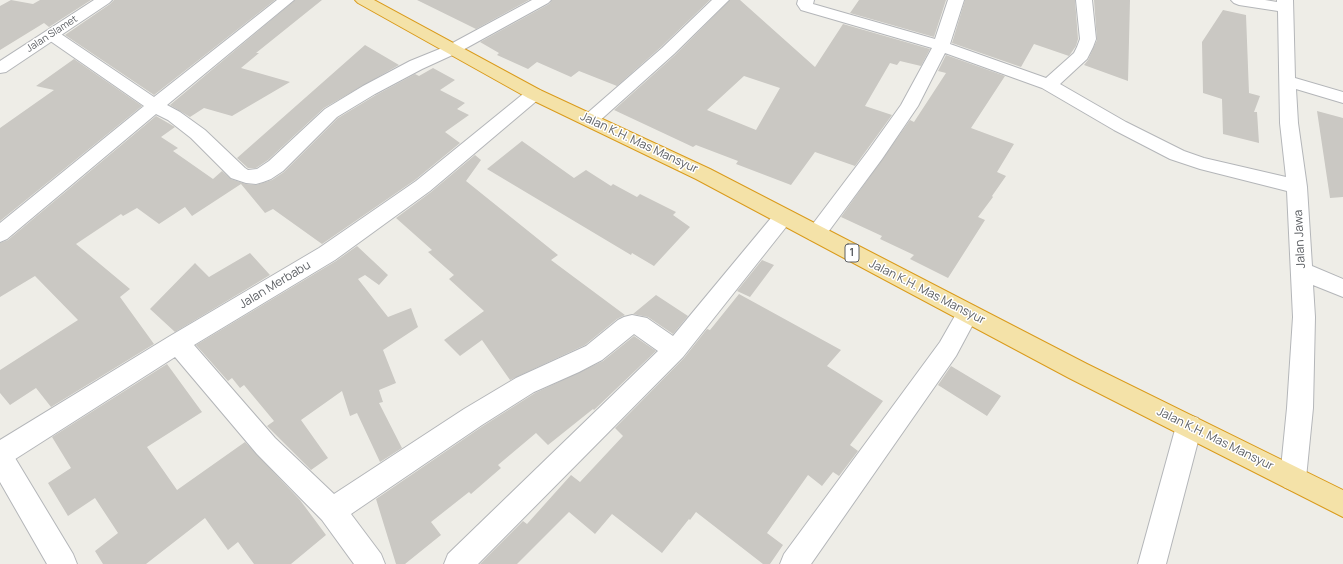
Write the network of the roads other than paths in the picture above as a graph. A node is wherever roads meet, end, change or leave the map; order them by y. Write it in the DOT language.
graph roads {
  1 [pos="104,0"];
  2 [pos="286,0"];
  3 [pos="363,0"];
  4 [pos="543,0"];
  5 [pos="721,0"];
  6 [pos="806,0"];
  7 [pos="956,0"];
  8 [pos="1084,0"];
  9 [pos="1239,0"];
  10 [pos="1285,4"];
  11 [pos="52,35"];
  12 [pos="941,46"];
  13 [pos="453,49"];
  14 [pos="0,68"];
  15 [pos="1287,81"];
  16 [pos="1048,84"];
  17 [pos="534,94"];
  18 [pos="1343,98"];
  19 [pos="155,106"];
  20 [pos="590,120"];
  21 [pos="1297,187"];
  22 [pos="783,217"];
  23 [pos="0,234"];
  24 [pos="816,234"];
  25 [pos="1301,270"];
  26 [pos="1343,288"];
  27 [pos="968,313"];
  28 [pos="178,343"];
  29 [pos="675,350"];
  30 [pos="1189,426"];
  31 [pos="0,455"];
  32 [pos="1293,478"];
  33 [pos="1343,504"];
  34 [pos="332,511"];
  35 [pos="63,564"];
  36 [pos="371,564"];
  37 [pos="458,564"];
  38 [pos="794,564"];
  39 [pos="1152,564"];
  1 -- 11 [label="street, Jalan Slamet"];
  2 -- 19 [label="street"];
  3 -- 13 [label="highway, Jalan K.H. Mas Mansyur / 1"];
  4 -- 13 [label="street"];
  5 -- 20 [label="street"];
  6 -- 12 [label="street"];
  7 -- 12 [label="street"];
  8 -- 16 [label="street"];
  9 -- 10 [label="street"];
  10 -- 15 [label="street, Jalan Jawa"];
  11 -- 14 [label="street, Jalan Slamet"];
  11 -- 19 [label="street"];
  12 -- 16 [label="street"];
  12 -- 24 [label="street"];
  13 -- 17 [label="highway, Jalan K.H. Mas Mansyur / 1"];
  13 -- 19 [label="street"];
  15 -- 18 [label="street"];
  15 -- 21 [label="street, Jalan Jawa"];
  16 -- 21 [label="street"];
  17 -- 20 [label="highway, Jalan K.H. Mas Mansyur / 1"];
  17 -- 28 [label="street, Jalan Merbabu"];
  19 -- 23 [label="street"];
  20 -- 22 [label="highway, Jalan K.H. Mas Mansyur / 1"];
  21 -- 25 [label="street, Jalan Jawa"];
  22 -- 24 [label="highway, Jalan K.H. Mas Mansyur / 1"];
  22 -- 29 [label="street"];
  24 -- 27 [label="highway, Jalan K.H. Mas Mansyur / 1"];
  25 -- 26 [label="street"];
  25 -- 32 [label="street, Jalan Jawa"];
  27 -- 30 [label="highway, Jalan K.H. Mas Mansyur / 1"];
  27 -- 38 [label="street"];
  28 -- 31 [label="street, Jalan Merbabu"];
  28 -- 34 [label="street"];
  29 -- 34 [label="street"];
  29 -- 37 [label="street"];
  30 -- 32 [label="highway, Jalan K.H. Mas Mansyur / 1"];
  30 -- 39 [label="street"];
  31 -- 35 [label="street"];
  32 -- 33 [label="highway, Jalan K.H. Mas Mansyur / 1"];
  34 -- 36 [label="street"];
}
